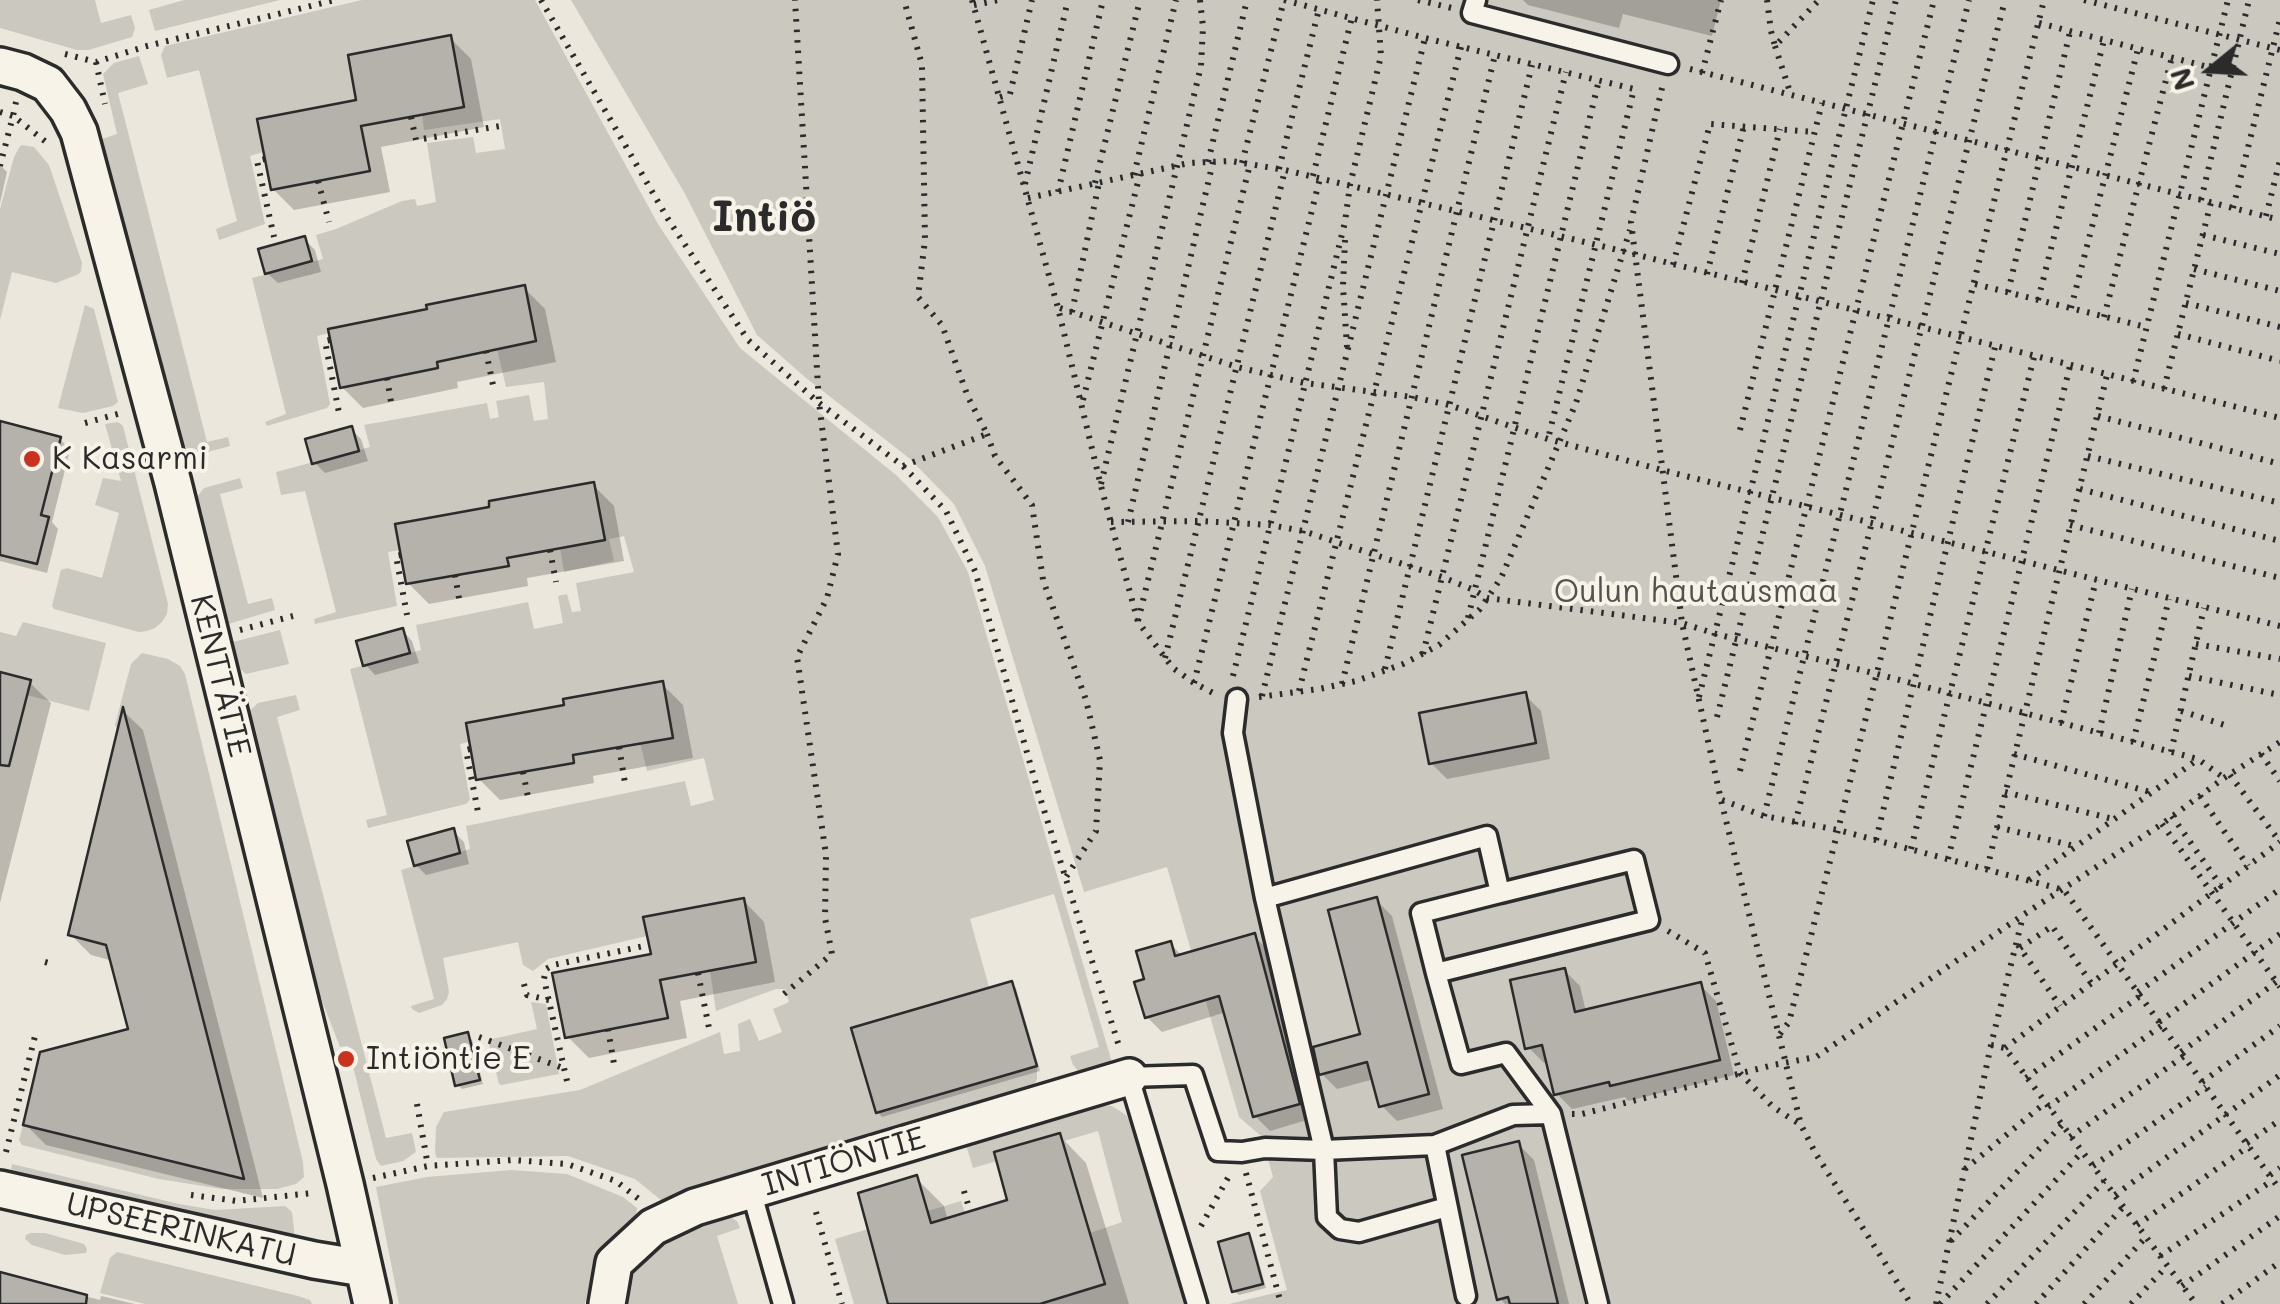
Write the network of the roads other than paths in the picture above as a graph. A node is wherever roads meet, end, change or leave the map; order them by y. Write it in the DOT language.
graph roads {
  1 [pos="1476,0"];
  2 [pos="1668,64"];
  3 [pos="12,69"];
  4 [pos="1232,698"];
  5 [pos="1500,893"];
  6 [pos="1265,898"];
  7 [pos="1436,974"];
  8 [pos="1129,1077"];
  9 [pos="1551,1114"];
  10 [pos="1435,1145"];
  11 [pos="1324,1150"];
  12 [pos="0,1189"];
  13 [pos="751,1190"];
  14 [pos="1448,1207"];
  15 [pos="364,1268"];
  16 [pos="1466,1296"];
  17 [pos="372,1304"];
  18 [pos="607,1304"];
  19 [pos="783,1304"];
  20 [pos="1197,1304"];
  21 [pos="1598,1304"];
  1 -- 2 [label="lane"];
  3 -- 15 [label="street, KENTTÄTIE"];
  4 -- 6 [label="lane"];
  5 -- 6 [label="lane"];
  5 -- 7 [label="lane"];
  5 -- 7 [label="lane"];
  6 -- 11 [label="lane"];
  7 -- 9 [label="lane"];
  8 -- 11 [label="lane"];
  8 -- 13 [label="street, INTIÖNTIE"];
  8 -- 20 [label="lane"];
  9 -- 10 [label="lane"];
  9 -- 21 [label="lane"];
  10 -- 11 [label="lane"];
  10 -- 14 [label="lane"];
  11 -- 14 [label="lane"];
  12 -- 15 [label="street, UPSEERINKATU"];
  13 -- 18 [label="street, INTIÖNTIE"];
  13 -- 19 [label="lane"];
  14 -- 16 [label="lane"];
  15 -- 17 [label="street, KENTTÄTIE"];
}
